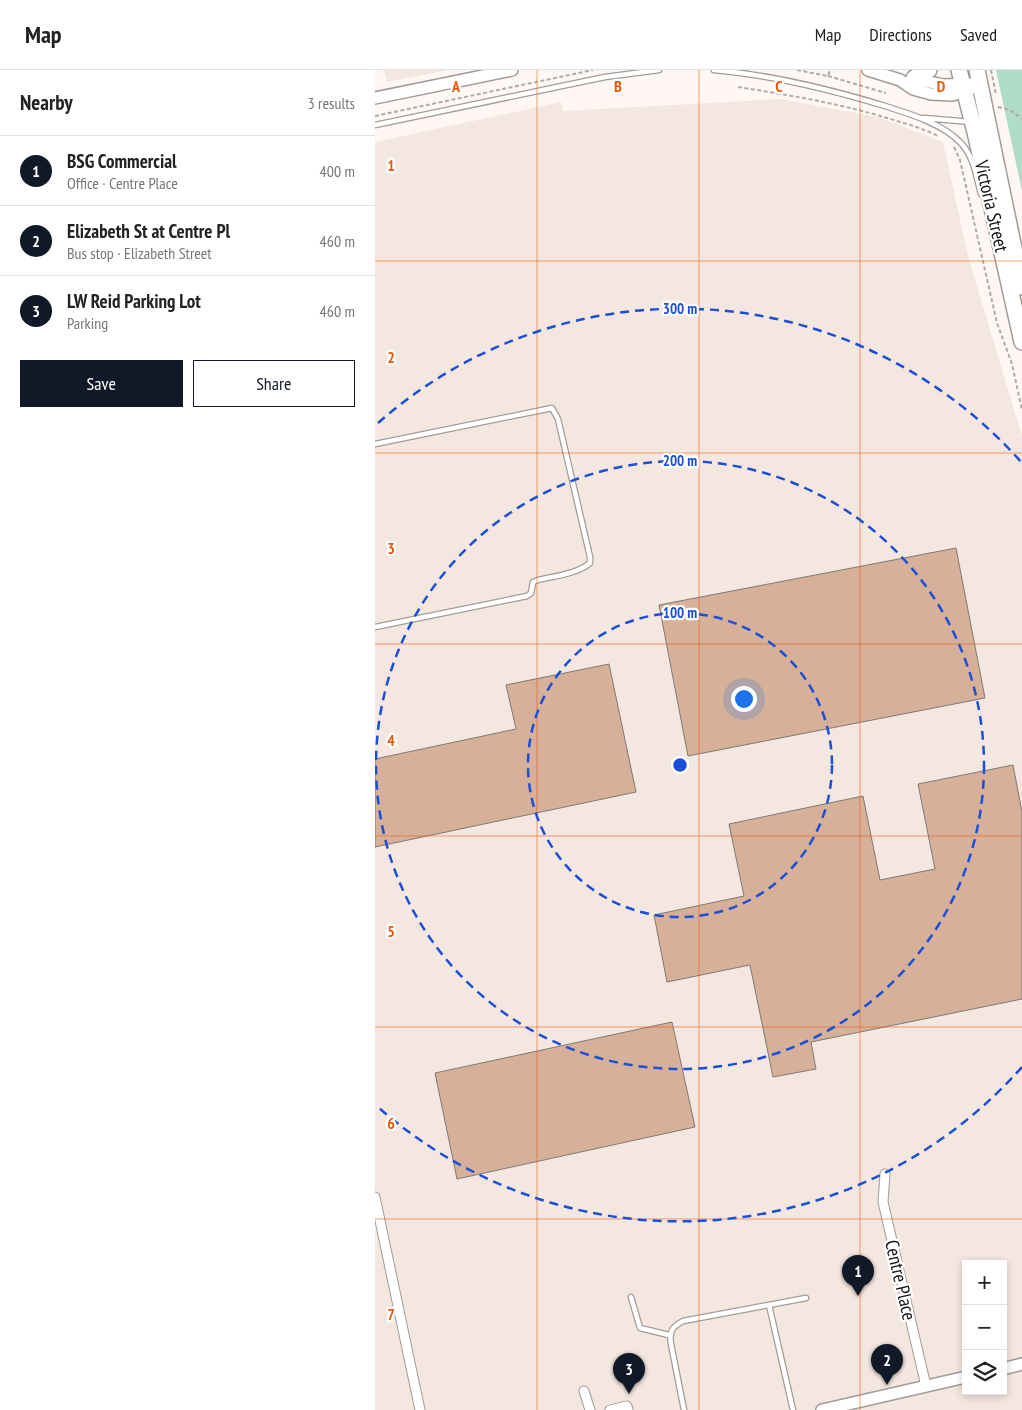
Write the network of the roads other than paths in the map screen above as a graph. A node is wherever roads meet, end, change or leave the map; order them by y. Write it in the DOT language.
graph roads {
  1 [pos="512,70"];
  2 [pos="659,70"];
  3 [pos="714,70"];
  4 [pos="869,70"];
  5 [pos="929,70"];
  6 [pos="979,77"];
  7 [pos="907,79"];
  8 [pos="962,82"];
  9 [pos="375,98"];
  10 [pos="920,118"];
  11 [pos="973,122"];
  12 [pos="988,123"];
  13 [pos="375,125"];
  14 [pos="983,198"];
  15 [pos="986,206"];
  16 [pos="1001,245"];
  17 [pos="1022,287"];
  18 [pos="1022,342"];
  19 [pos="375,444"];
  20 [pos="375,627"];
  21 [pos="885,1174"];
  22 [pos="375,1197"];
  23 [pos="631,1297"];
  24 [pos="806,1298"];
  25 [pos="769,1305"];
  26 [pos="669,1335"];
  27 [pos="1022,1364"];
  28 [pos="1007,1368"];
  29 [pos="962,1378"];
  30 [pos="926,1386"];
  31 [pos="584,1391"];
  32 [pos="834,1409"];
  33 [pos="420,1410"];
  34 [pos="590,1410"];
  35 [pos="610,1410"];
  36 [pos="628,1410"];
  37 [pos="684,1410"];
  38 [pos="793,1410"];
  39 [pos="822,1410"];
  1 -- 9 [label="street"];
  2 -- 13 [label="lane"];
  3 -- 10 [label="lane"];
  4 -- 7 [label="street"];
  5 -- 7 [label="main road"];
  6 -- 8 [label="street"];
  6 -- 12 [label="main road, Victoria Street"];
  7 -- 8 [label="street"];
  8 -- 11 [label="main road, Victoria Street"];
  10 -- 11 [label="lane"];
  10 -- 14 [label="lane"];
  11 -- 12 [label="lane"];
  11 -- 16 [label="main road, Victoria Street"];
  12 -- 17 [label="main road, Victoria Street"];
  15 -- 16 [label="lane"];
  16 -- 18 [label="main road, Victoria Street"];
  19 -- 20 [label="lane"];
  21 -- 30 [label="street, Centre Place"];
  22 -- 33 [label="street"];
  23 -- 26 [label="lane"];
  24 -- 25 [label="lane"];
  25 -- 26 [label="lane"];
  25 -- 38 [label="lane"];
  26 -- 37 [label="lane"];
  27 -- 28 [label="street"];
  29 -- 30 [label="street"];
  30 -- 32 [label="street"];
  31 -- 34 [label="street"];
  32 -- 39 [label="street"];
  35 -- 36 [label="street"];
}
